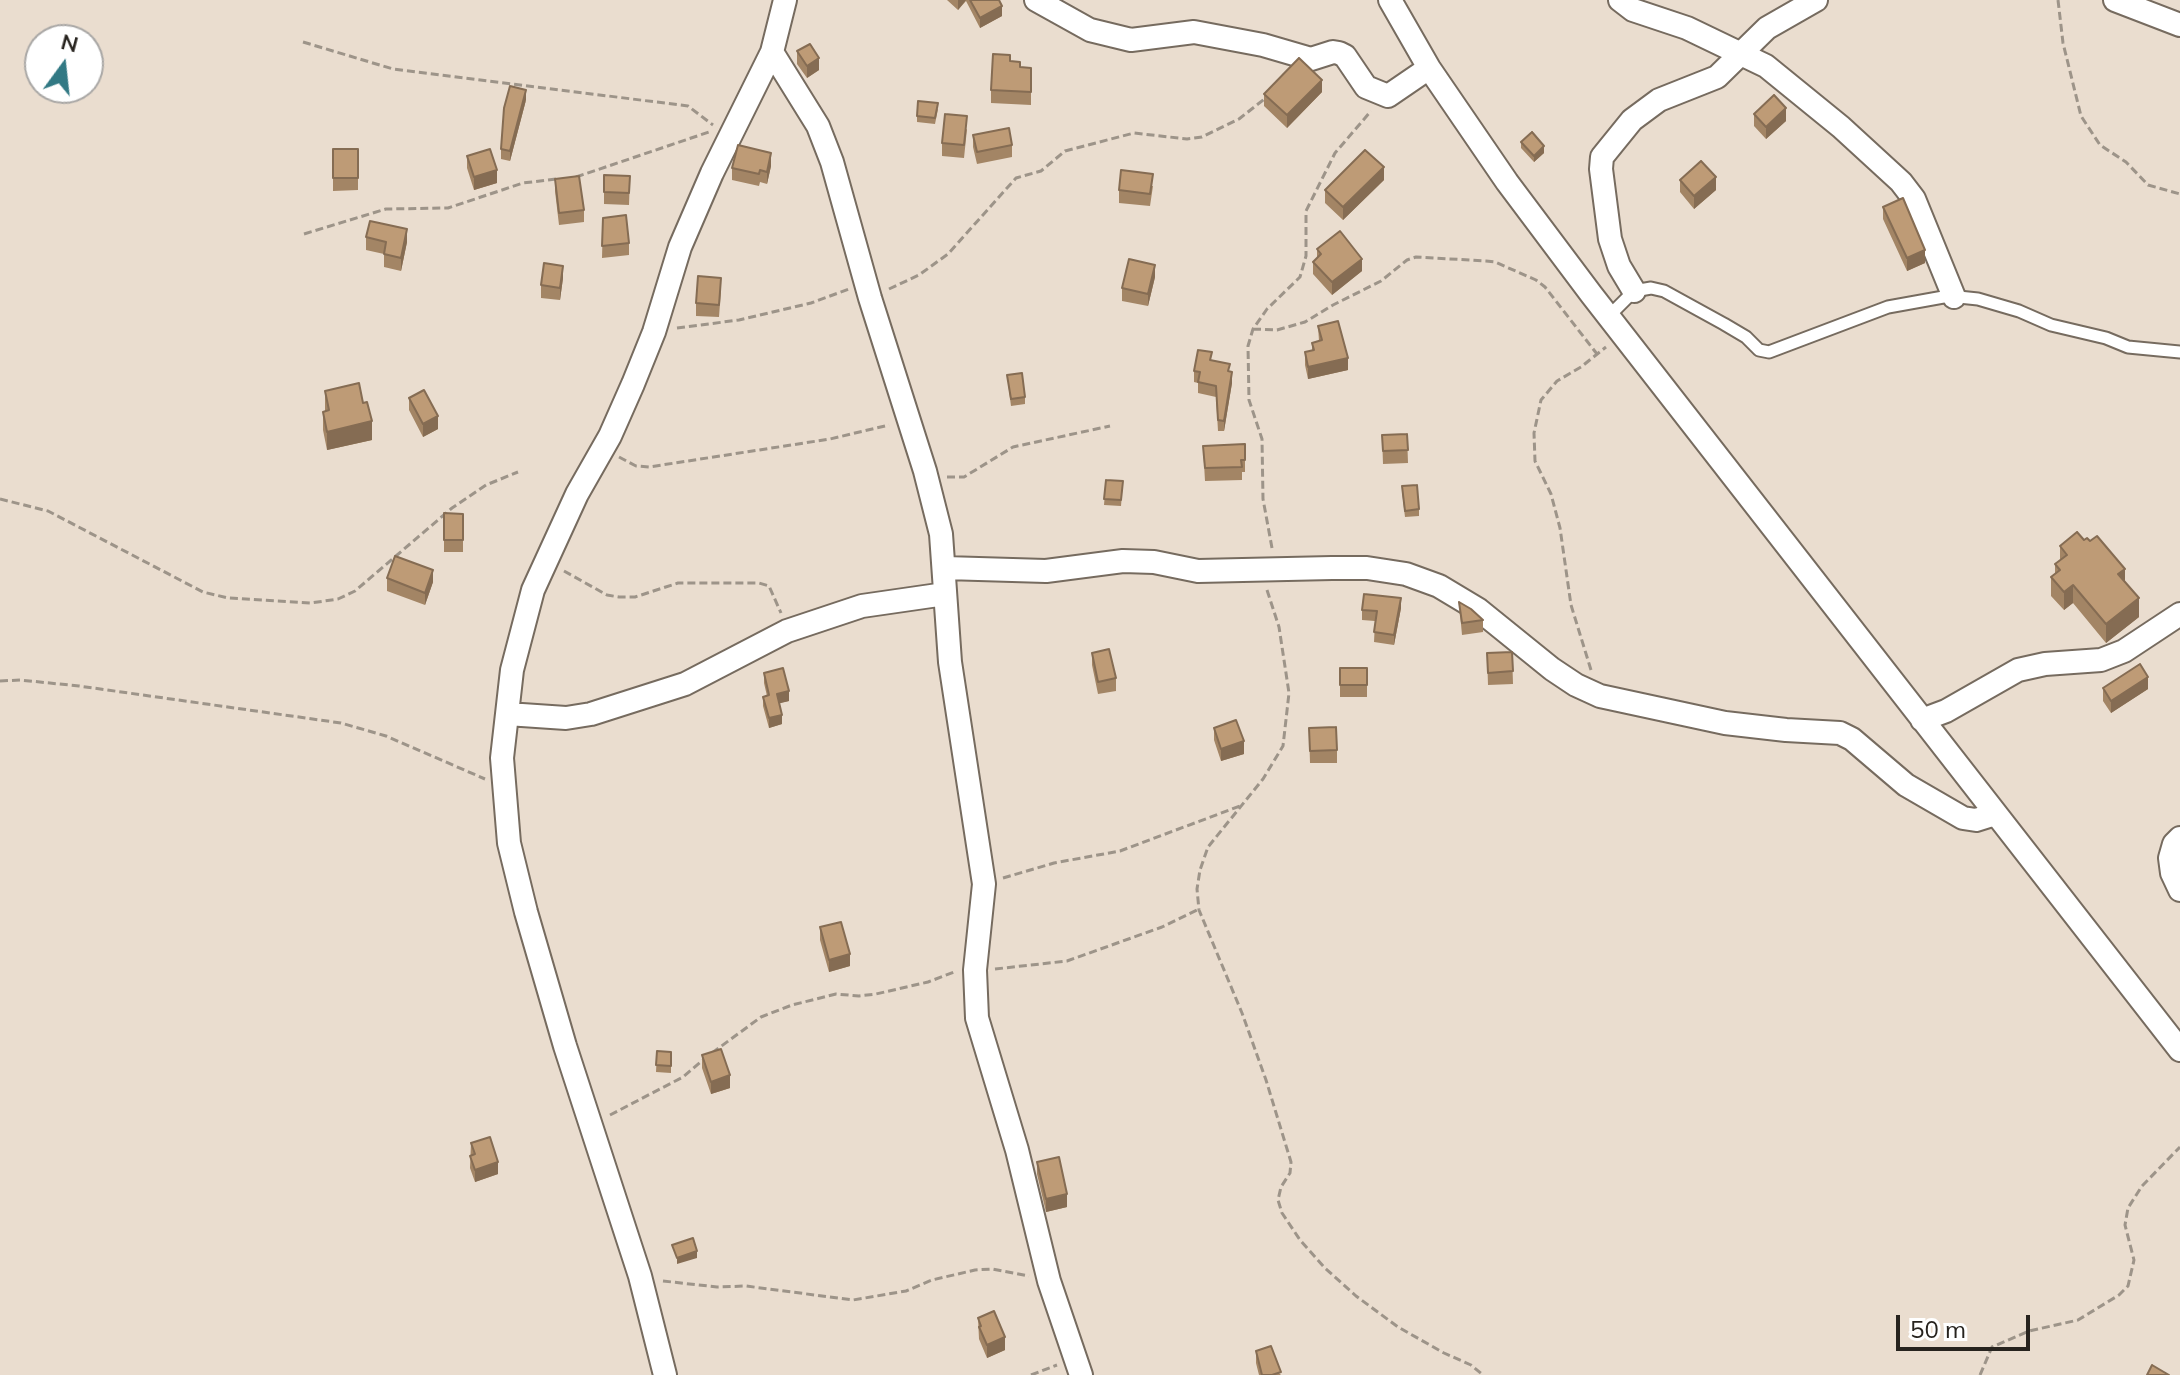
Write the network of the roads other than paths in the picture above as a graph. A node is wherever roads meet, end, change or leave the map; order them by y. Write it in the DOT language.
graph roads {
  1 [pos="785,0"];
  2 [pos="1036,0"];
  3 [pos="1390,0"];
  4 [pos="1620,0"];
  5 [pos="1816,0"];
  6 [pos="2115,0"];
  7 [pos="2180,25"];
  8 [pos="772,52"];
  9 [pos="1743,54"];
  10 [pos="1429,68"];
  11 [pos="1634,291"];
  12 [pos="1954,297"];
  13 [pos="1615,326"];
  14 [pos="2180,352"];
  15 [pos="945,568"];
  16 [pos="945,594"];
  17 [pos="2180,614"];
  18 [pos="507,714"];
  19 [pos="1922,720"];
  20 [pos="1995,814"];
  21 [pos="2180,838"];
  22 [pos="2180,890"];
  23 [pos="2180,1050"];
  24 [pos="1079,1367"];
  25 [pos="665,1375"];
  1 -- 8 [label="street"];
  2 -- 10 [label="street"];
  3 -- 10 [label="street"];
  4 -- 9 [label="street"];
  5 -- 9 [label="street"];
  6 -- 7 [label="street"];
  8 -- 15 [label="street"];
  8 -- 18 [label="street"];
  9 -- 11 [label="street"];
  9 -- 12 [label="street"];
  10 -- 13 [label="street"];
  11 -- 12 [label="lane"];
  11 -- 13 [label="lane"];
  12 -- 14 [label="lane"];
  13 -- 19 [label="street"];
  15 -- 16 [label="street"];
  15 -- 20 [label="street"];
  16 -- 18 [label="street"];
  16 -- 24 [label="street"];
  17 -- 19 [label="street"];
  18 -- 25 [label="street"];
  19 -- 20 [label="street"];
  20 -- 23 [label="street"];
  21 -- 22 [label="street"];
}
